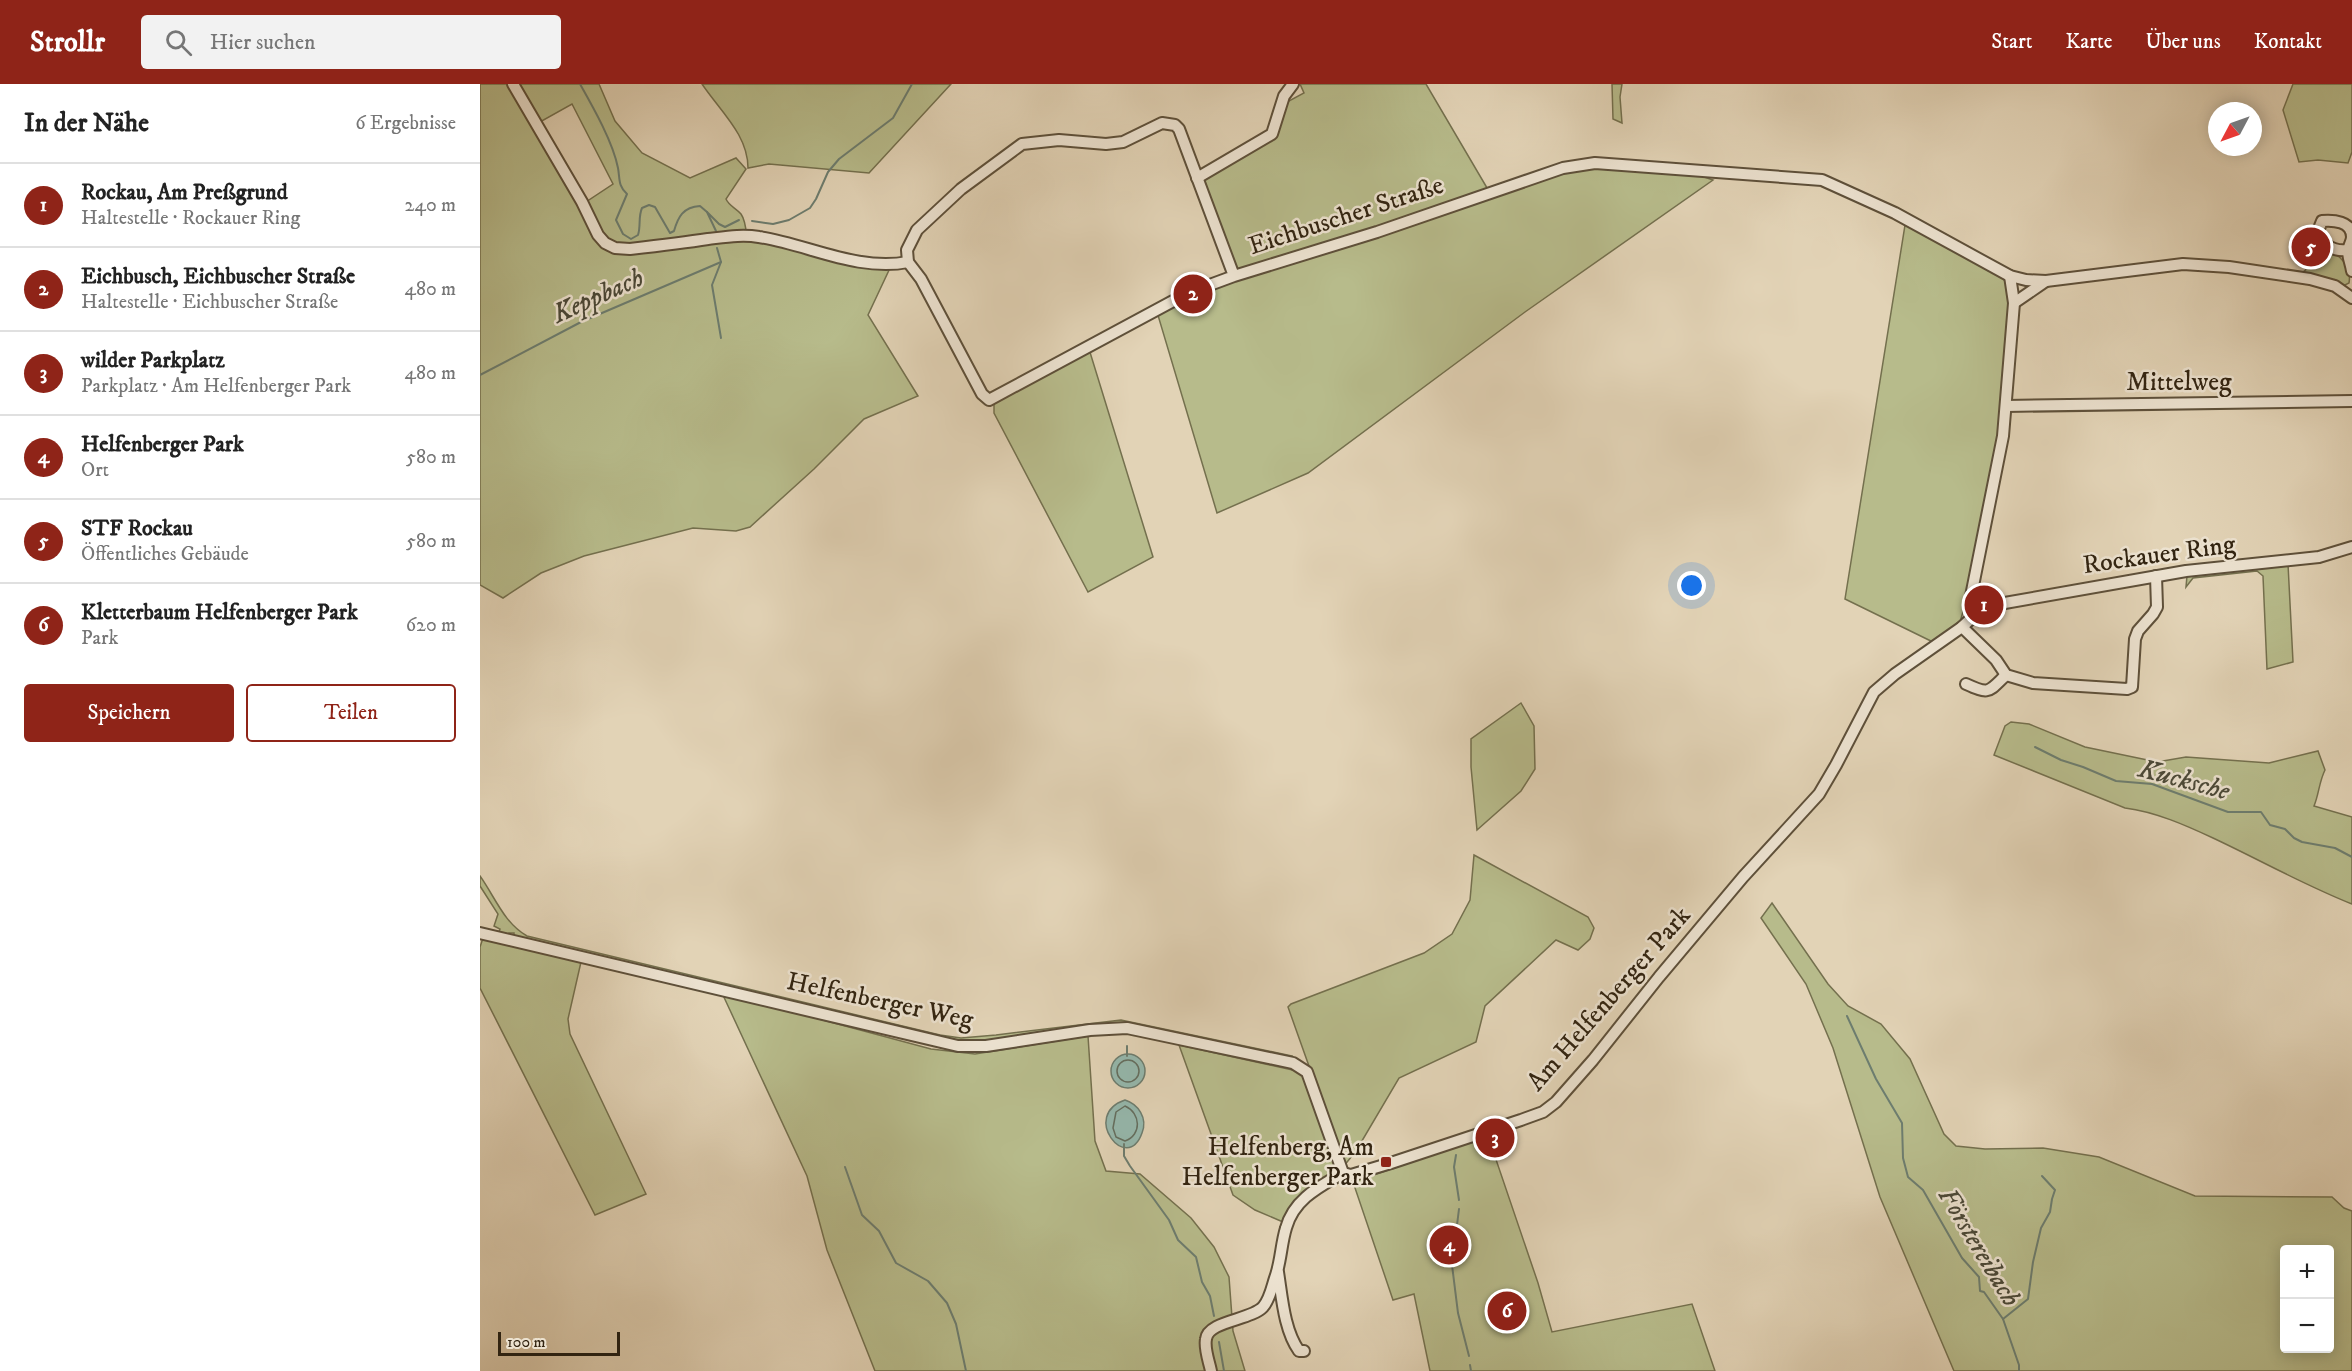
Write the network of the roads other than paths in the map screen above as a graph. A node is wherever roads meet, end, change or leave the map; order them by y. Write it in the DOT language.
graph roads {
  1 [pos="513,84"];
  2 [pos="1293,84"];
  3 [pos="1197,178"];
  4 [pos="2351,231"];
  5 [pos="2348,250"];
  6 [pos="908,262"];
  7 [pos="2352,271"];
  8 [pos="1234,276"];
  9 [pos="2010,276"];
  10 [pos="2046,281"];
  11 [pos="2350,291"];
  12 [pos="2014,303"];
  13 [pos="2352,401"];
  14 [pos="2006,406"];
  15 [pos="2352,547"];
  16 [pos="2156,576"];
  17 [pos="1975,615"];
  18 [pos="1962,627"];
  19 [pos="2006,675"];
  20 [pos="1966,684"];
  21 [pos="1790,824"];
  22 [pos="480,933"];
  23 [pos="1343,1173"];
  24 [pos="1277,1272"];
  25 [pos="1264,1305"];
  26 [pos="1285,1312"];
  27 [pos="1304,1351"];
  28 [pos="1210,1371"];
  1 -- 6 [label="street"];
  2 -- 3 [label="street"];
  3 -- 6 [label="street"];
  3 -- 8 [label="street"];
  4 -- 5 [label="street"];
  4 -- 5 [label="street"];
  5 -- 7 [label="street"];
  6 -- 8 [label="street, Eichbuscher Straße"];
  8 -- 9 [label="street, Eichbuscher Straße"];
  9 -- 10 [label="street"];
  9 -- 12 [label="street"];
  10 -- 11 [label="street"];
  10 -- 12 [label="street"];
  12 -- 14 [label="street"];
  13 -- 14 [label="street, Mittelweg"];
  14 -- 17 [label="street"];
  15 -- 16 [label="street, Rockauer Ring"];
  16 -- 17 [label="street, Rockauer Ring"];
  16 -- 19 [label="street"];
  17 -- 18 [label="street, Rockauer Ring"];
  18 -- 19 [label="street"];
  18 -- 21 [label="street, Rockauer Ring"];
  19 -- 20 [label="street"];
  21 -- 23 [label="street, Am Helfenberger Park"];
  22 -- 23 [label="street, Helfenberger Weg"];
  23 -- 24 [label="street, Am Helfenberger Park"];
  24 -- 25 [label="street, Am Helfenberger Park"];
  24 -- 26 [label="street, Am Helfenberger Park"];
  25 -- 26 [label="street"];
  25 -- 28 [label="street"];
  26 -- 27 [label="street, Am Helfenberger Park"];
}
